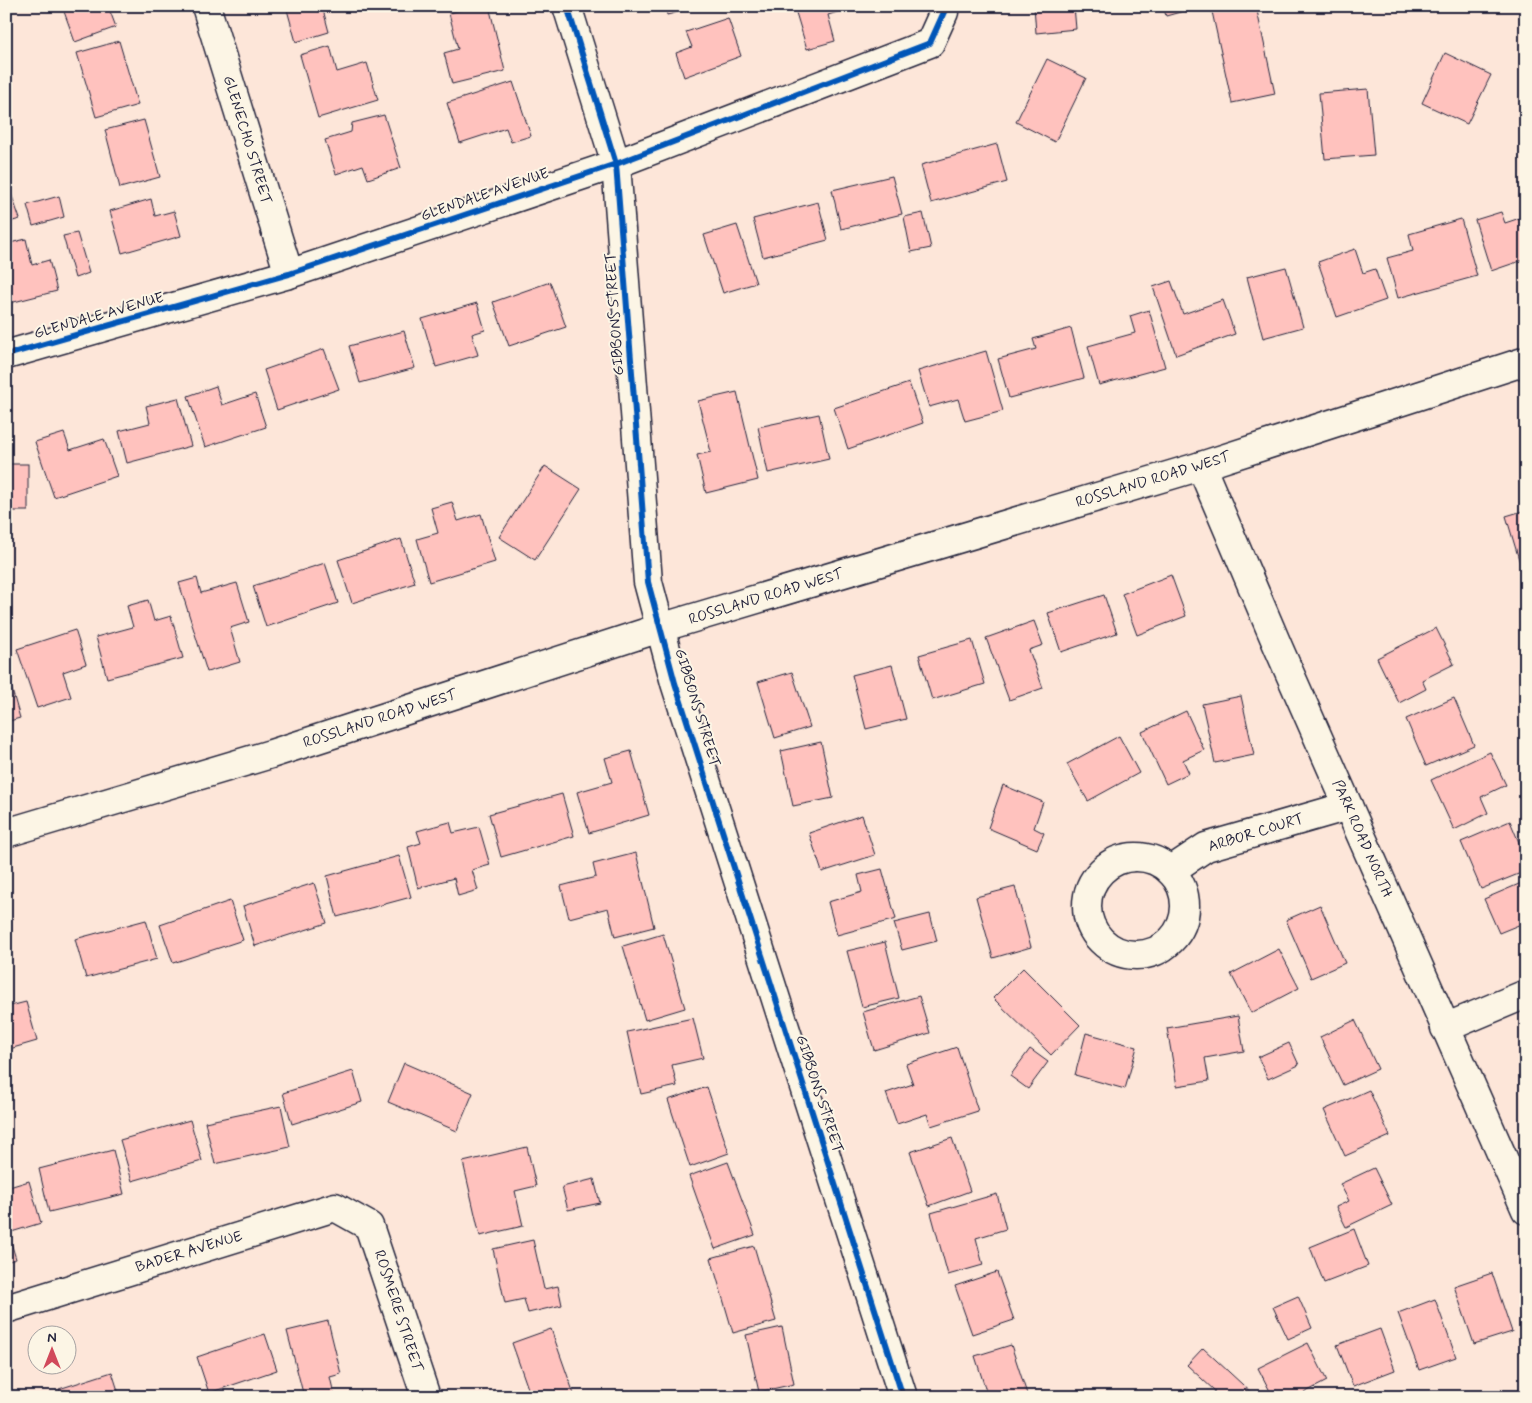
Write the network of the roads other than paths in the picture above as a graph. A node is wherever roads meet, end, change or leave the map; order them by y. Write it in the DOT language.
graph roads {
  1 [pos="206,6"];
  2 [pos="567,6"];
  3 [pos="943,9"];
  4 [pos="616,164"];
  5 [pos="288,274"];
  6 [pos="6,355"];
  7 [pos="1526,361"];
  8 [pos="1201,466"];
  9 [pos="660,628"];
  10 [pos="1348,806"];
  11 [pos="6,833"];
  12 [pos="1170,870"];
  13 [pos="1526,994"];
  14 [pos="1445,1028"];
  15 [pos="1526,1210"];
  16 [pos="369,1226"];
  17 [pos="6,1309"];
  18 [pos="426,1397"];
  19 [pos="903,1397"];
  1 -- 5 [label="street, GLENECHO STREET"];
  2 -- 4 [label="street, GIBBONS STREET"];
  3 -- 4 [label="street, GLENDALE AVENUE"];
  4 -- 5 [label="street, GLENDALE AVENUE"];
  4 -- 9 [label="street, GIBBONS STREET"];
  5 -- 6 [label="street, GLENDALE AVENUE"];
  7 -- 8 [label="street, ROSSLAND ROAD WEST"];
  8 -- 9 [label="street, ROSSLAND ROAD WEST"];
  8 -- 10 [label="street, PARK ROAD NORTH"];
  9 -- 11 [label="street, ROSSLAND ROAD WEST"];
  9 -- 19 [label="street, GIBBONS STREET"];
  10 -- 12 [label="street, ARBOR COURT"];
  10 -- 14 [label="street, PARK ROAD NORTH"];
  13 -- 14 [label="street"];
  14 -- 15 [label="street, PARK ROAD NORTH"];
  16 -- 17 [label="street, BADER AVENUE"];
  16 -- 18 [label="street, ROSMERE STREET"];
}
